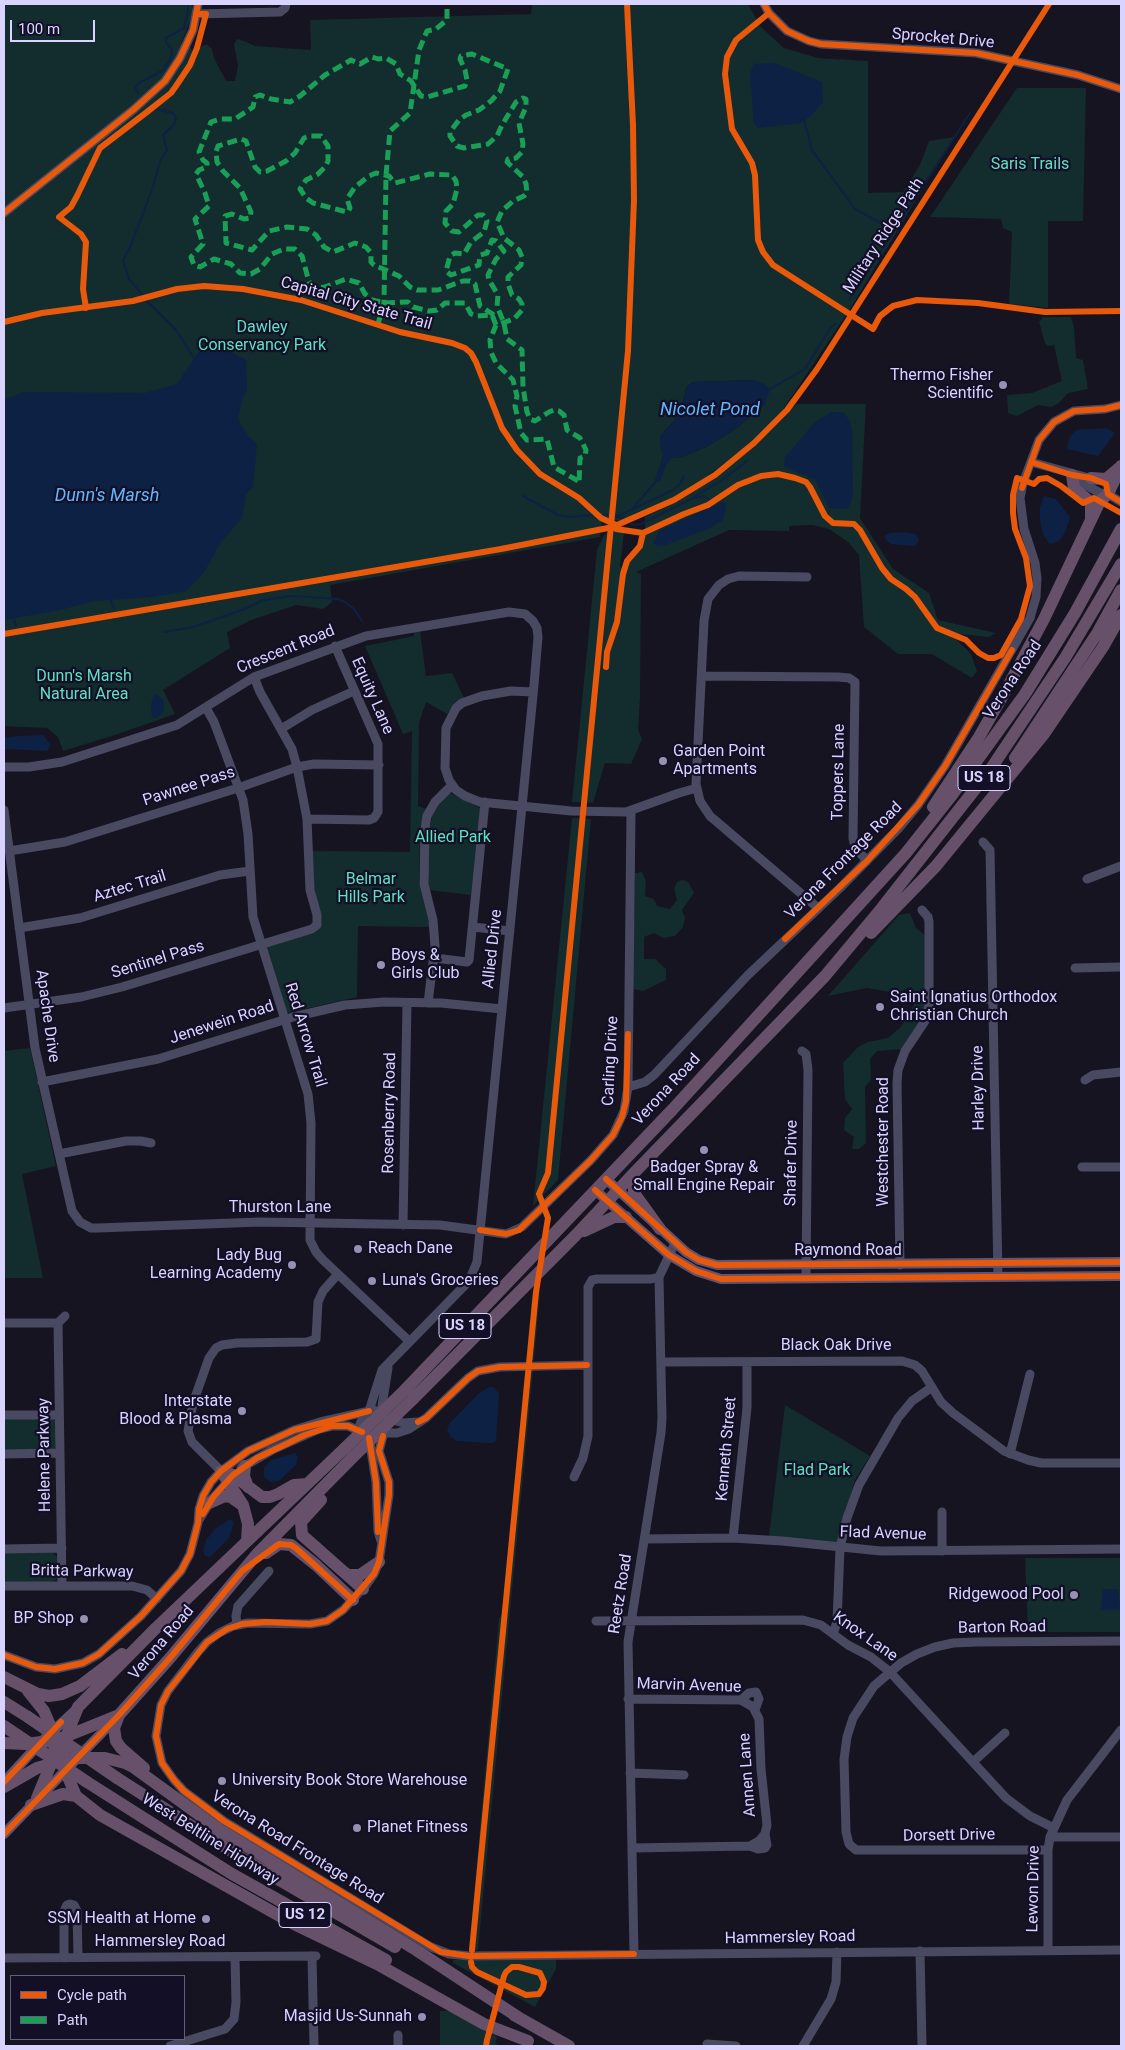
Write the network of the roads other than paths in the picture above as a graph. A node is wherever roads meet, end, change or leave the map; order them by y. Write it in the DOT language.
graph roads {
  1 [pos="198,4"];
  2 [pos="764,4"];
  3 [pos="286,5"];
  4 [pos="197,14"];
  5 [pos="1121,89"];
  6 [pos="4,213"];
  7 [pos="1121,405"];
  8 [pos="1031,462"];
  9 [pos="1121,466"];
  10 [pos="1072,475"];
  11 [pos="1091,478"];
  12 [pos="1108,494"];
  13 [pos="1121,502"];
  14 [pos="1121,517"];
  15 [pos="1090,525"];
  16 [pos="1121,529"];
  17 [pos="1121,564"];
  18 [pos="1096,575"];
  19 [pos="807,577"];
  20 [pos="1121,590"];
  21 [pos="1121,615"];
  22 [pos="532,620"];
  23 [pos="335,646"];
  24 [pos="254,676"];
  25 [pos="703,676"];
  26 [pos="354,691"];
  27 [pos="533,692"];
  28 [pos="206,708"];
  29 [pos="281,729"];
  30 [pos="379,765"];
  31 [pos="4,767"];
  32 [pos="297,767"];
  33 [pos="452,785"];
  34 [pos="238,788"];
  35 [pos="696,788"];
  36 [pos="485,802"];
  37 [pos="522,806"];
  38 [pos="4,810"];
  39 [pos="981,810"];
  40 [pos="631,812"];
  41 [pos="307,819"];
  42 [pos="983,842"];
  43 [pos="10,851"];
  44 [pos="867,861"];
  45 [pos="1121,866"];
  46 [pos="250,871"];
  47 [pos="1087,879"];
  48 [pos="876,886"];
  49 [pos="818,908"];
  50 [pos="922,910"];
  51 [pos="473,927"];
  52 [pos="19,928"];
  53 [pos="510,931"];
  54 [pos="261,944"];
  55 [pos="435,958"];
  56 [pos="1121,967"];
  57 [pos="1074,968"];
  58 [pos="825,976"];
  59 [pos="929,999"];
  60 [pos="993,999"];
  61 [pos="407,1003"];
  62 [pos="428,1003"];
  63 [pos="29,1005"];
  64 [pos="4,1008"];
  65 [pos="502,1010"];
  66 [pos="284,1019"];
  67 [pos="802,1051"];
  68 [pos="1121,1072"];
  69 [pos="1084,1080"];
  70 [pos="42,1082"];
  71 [pos="628,1087"];
  72 [pos="150,1143"];
  73 [pos="59,1154"];
  74 [pos="1082,1167"];
  75 [pos="1121,1167"];
  76 [pos="634,1173"];
  77 [pos="606,1179"];
  78 [pos="620,1187"];
  79 [pos="596,1190"];
  80 [pos="607,1201"];
  81 [pos="626,1217"];
  82 [pos="80,1222"];
  83 [pos="309,1223"];
  84 [pos="404,1224"];
  85 [pos="660,1229"];
  86 [pos="480,1230"];
  87 [pos="575,1236"];
  88 [pos="675,1243"];
  89 [pos="670,1255"];
  90 [pos="1121,1262"];
  91 [pos="997,1264"];
  92 [pos="806,1265"];
  93 [pos="900,1265"];
  94 [pos="338,1274"];
  95 [pos="1121,1276"];
  96 [pos="659,1277"];
  97 [pos="806,1277"];
  98 [pos="998,1277"];
  99 [pos="65,1316"];
  100 [pos="4,1323"];
  101 [pos="58,1323"];
  102 [pos="409,1341"];
  103 [pos="389,1362"];
  104 [pos="661,1362"];
  105 [pos="747,1362"];
  106 [pos="587,1365"];
  107 [pos="1030,1374"];
  108 [pos="932,1387"];
  109 [pos="409,1394"];
  110 [pos="367,1412"];
  111 [pos="4,1415"];
  112 [pos="59,1415"];
  113 [pos="384,1415"];
  114 [pos="418,1422"];
  115 [pos="384,1434"];
  116 [pos="366,1435"];
  117 [pos="349,1452"];
  118 [pos="60,1453"];
  119 [pos="4,1454"];
  120 [pos="1010,1454"];
  121 [pos="1121,1463"];
  122 [pos="245,1466"];
  123 [pos="342,1467"];
  124 [pos="227,1476"];
  125 [pos="574,1477"];
  126 [pos="307,1484"];
  127 [pos="248,1487"];
  128 [pos="243,1505"];
  129 [pos="207,1507"];
  130 [pos="942,1512"];
  131 [pos="198,1523"];
  132 [pos="733,1538"];
  133 [pos="645,1539"];
  134 [pos="247,1541"];
  135 [pos="381,1541"];
  136 [pos="62,1548"];
  137 [pos="840,1548"];
  138 [pos="4,1549"];
  139 [pos="1121,1549"];
  140 [pos="942,1551"];
  141 [pos="379,1562"];
  142 [pos="242,1570"];
  143 [pos="340,1570"];
  144 [pos="269,1572"];
  145 [pos="4,1586"];
  146 [pos="62,1586"];
  147 [pos="363,1589"];
  148 [pos="157,1599"];
  149 [pos="353,1600"];
  150 [pos="596,1621"];
  151 [pos="630,1622"];
  152 [pos="238,1625"];
  153 [pos="156,1628"];
  154 [pos="833,1634"];
  155 [pos="1121,1641"];
  156 [pos="4,1655"];
  157 [pos="890,1672"];
  158 [pos="4,1677"];
  159 [pos="27,1690"];
  160 [pos="628,1699"];
  161 [pos="4,1702"];
  162 [pos="748,1704"];
  163 [pos="119,1715"];
  164 [pos="4,1726"];
  165 [pos="58,1732"];
  166 [pos="1005,1733"];
  167 [pos="1120,1733"];
  168 [pos="4,1743"];
  169 [pos="40,1743"];
  170 [pos="77,1758"];
  171 [pos="972,1762"];
  172 [pos="60,1765"];
  173 [pos="630,1773"];
  174 [pos="684,1774"];
  175 [pos="4,1782"];
  176 [pos="4,1787"];
  177 [pos="76,1796"];
  178 [pos="34,1801"];
  179 [pos="183,1804"];
  180 [pos="1052,1833"];
  181 [pos="4,1834"];
  182 [pos="1121,1837"];
  183 [pos="852,1847"];
  184 [pos="632,1848"];
  185 [pos="1048,1850"];
  186 [pos="1048,1950"];
  187 [pos="1121,1950"];
  188 [pos="920,1951"];
  189 [pos="837,1952"];
  190 [pos="634,1954"];
  191 [pos="459,1956"];
  192 [pos="235,1957"];
  193 [pos="4,1958"];
  194 [pos="64,1958"];
  195 [pos="78,1958"];
  196 [pos="522,2019"];
  197 [pos="398,2036"];
  198 [pos="532,2044"];
  199 [pos="707,2044"];
  200 [pos="170,2046"];
  201 [pos="314,2046"];
  202 [pos="398,2046"];
  203 [pos="569,2046"];
  204 [pos="736,2046"];
  205 [pos="803,2046"];
  206 [pos="922,2046"];
  1 -- 4 [label="street"];
  2 -- 5 [label="street, Sprocket Drive"];
  3 -- 4 [label="street"];
  4 -- 6 [label="street"];
  7 -- 8 [label="street, Verona Frontage Road"];
  8 -- 10 [label="street"];
  8 -- 44 [label="street, Verona Frontage Road"];
  9 -- 11 [label="highway"];
  9 -- 12 [label="highway"];
  10 -- 11 [label="street"];
  10 -- 12 [label="street"];
  10 -- 15 [label="highway"];
  11 -- 12 [label="street"];
  12 -- 13 [label="street"];
  12 -- 15 [label="highway"];
  14 -- 18 [label="highway"];
  15 -- 48 [label="highway"];
  16 -- 18 [label="highway, Verona Road / US 18"];
  17 -- 58 [label="highway, Verona Road / US 18"];
  18 -- 48 [label="highway, Verona Road / US 18"];
  19 -- 25 [label="street"];
  20 -- 39 [label="highway"];
  21 -- 39 [label="highway"];
  22 -- 23 [label="street, Crescent Road"];
  22 -- 27 [label="street, Allied Drive"];
  23 -- 24 [label="street, Crescent Road"];
  23 -- 26 [label="street, Equity Lane"];
  24 -- 28 [label="street, Crescent Road"];
  24 -- 29 [label="street"];
  25 -- 35 [label="street"];
  25 -- 44 [label="street, Toppers Lane"];
  26 -- 29 [label="street"];
  26 -- 30 [label="street, Equity Lane"];
  27 -- 33 [label="street"];
  27 -- 37 [label="street, Allied Drive"];
  28 -- 31 [label="street, Crescent Road"];
  28 -- 34 [label="street, Red Arrow Trail"];
  29 -- 32 [label="street"];
  30 -- 32 [label="street, Pawnee Pass"];
  30 -- 41 [label="street, Equity Lane"];
  32 -- 34 [label="street, Pawnee Pass"];
  32 -- 41 [label="street"];
  33 -- 36 [label="street"];
  33 -- 55 [label="street"];
  34 -- 43 [label="street, Pawnee Pass"];
  34 -- 46 [label="street, Red Arrow Trail"];
  35 -- 40 [label="street"];
  35 -- 49 [label="street"];
  36 -- 37 [label="street"];
  36 -- 51 [label="street"];
  37 -- 40 [label="street"];
  37 -- 53 [label="street, Allied Drive"];
  38 -- 43 [label="street, Apache Drive"];
  39 -- 58 [label="highway"];
  40 -- 71 [label="street, Carling Drive"];
  41 -- 54 [label="street, Sentinel Pass"];
  42 -- 60 [label="street, Harley Drive"];
  43 -- 52 [label="street, Apache Drive"];
  44 -- 49 [label="street, Verona Frontage Road"];
  45 -- 47 [label="street"];
  46 -- 52 [label="street, Aztec Trail"];
  46 -- 54 [label="street, Red Arrow Trail"];
  48 -- 77 [label="highway, Verona Road / US 18"];
  49 -- 71 [label="street, Verona Frontage Road"];
  50 -- 59 [label="street, Westchester Road"];
  51 -- 53 [label="street"];
  51 -- 55 [label="street"];
  52 -- 63 [label="street, Apache Drive"];
  53 -- 65 [label="street, Allied Drive"];
  54 -- 63 [label="street, Sentinel Pass"];
  54 -- 66 [label="street, Red Arrow Trail"];
  55 -- 62 [label="street"];
  56 -- 57 [label="street"];
  58 -- 76 [label="highway, Verona Road / US 18"];
  59 -- 60 [label="street"];
  59 -- 93 [label="street, Westchester Road"];
  60 -- 91 [label="street, Harley Drive"];
  61 -- 62 [label="street, Jenewein Road"];
  61 -- 66 [label="street, Jenewein Road"];
  61 -- 84 [label="street, Rosenberry Road"];
  62 -- 65 [label="street, Jenewein Road"];
  63 -- 64 [label="street, Sentinel Pass"];
  63 -- 70 [label="street, Apache Drive"];
  65 -- 86 [label="street, Allied Drive"];
  66 -- 70 [label="street, Jenewein Road"];
  66 -- 83 [label="street, Red Arrow Trail"];
  67 -- 92 [label="street, Shafer Drive"];
  68 -- 69 [label="street"];
  70 -- 73 [label="street, Apache Drive"];
  71 -- 86 [label="street, Carling Drive"];
  72 -- 73 [label="street"];
  73 -- 82 [label="street, Apache Drive"];
  74 -- 75 [label="street"];
  76 -- 78 [label="highway, Verona Road / US 18"];
  76 -- 85 [label="highway"];
  77 -- 78 [label="main road, Raymond Road"];
  77 -- 79 [label="highway, Verona Road / US 18"];
  78 -- 80 [label="highway, Verona Road / US 18"];
  78 -- 85 [label="main road, Raymond Road"];
  79 -- 80 [label="main road, Raymond Road"];
  79 -- 109 [label="highway, Verona Road / US 18"];
  80 -- 81 [label="main road, Raymond Road"];
  80 -- 87 [label="highway, Verona Road / US 18"];
  81 -- 87 [label="highway"];
  81 -- 89 [label="main road, Raymond Road"];
  82 -- 83 [label="street, Thurston Lane"];
  83 -- 84 [label="street, Thurston Lane"];
  83 -- 94 [label="street, Red Arrow Trail"];
  84 -- 86 [label="street, Thurston Lane"];
  85 -- 88 [label="main road, Raymond Road"];
  86 -- 102 [label="street, Allied Drive"];
  87 -- 109 [label="highway, Verona Road / US 18"];
  88 -- 89 [label="street, Reetz Road"];
  88 -- 92 [label="main road, Raymond Road"];
  89 -- 96 [label="street, Reetz Road"];
  89 -- 97 [label="main road, Raymond Road"];
  90 -- 91 [label="main road, Raymond Road"];
  91 -- 93 [label="main road, Raymond Road"];
  91 -- 98 [label="street, Harley Drive"];
  92 -- 93 [label="main road, Raymond Road"];
  92 -- 97 [label="street, Shafer Drive"];
  94 -- 102 [label="street, Red Arrow Trail"];
  94 -- 124 [label="street"];
  95 -- 98 [label="main road, Raymond Road"];
  96 -- 104 [label="street, Reetz Road"];
  96 -- 106 [label="street"];
  97 -- 98 [label="main road, Raymond Road"];
  99 -- 101 [label="street"];
  100 -- 101 [label="street"];
  101 -- 112 [label="street, Helene Parkway"];
  102 -- 103 [label="street"];
  103 -- 110 [label="street"];
  103 -- 113 [label="street"];
  104 -- 105 [label="street, Black Oak Drive"];
  104 -- 133 [label="street, Reetz Road"];
  105 -- 108 [label="street, Black Oak Drive"];
  105 -- 132 [label="street, Kenneth Street"];
  106 -- 114 [label="street"];
  106 -- 125 [label="street"];
  107 -- 120 [label="street"];
  108 -- 120 [label="street, Black Oak Drive"];
  108 -- 137 [label="street"];
  109 -- 117 [label="highway, Verona Road / US 18, bridge"];
  110 -- 113 [label="street"];
  110 -- 116 [label="street"];
  110 -- 124 [label="street"];
  111 -- 112 [label="street"];
  112 -- 118 [label="street, Helene Parkway"];
  113 -- 114 [label="street"];
  113 -- 115 [label="street"];
  114 -- 115 [label="street"];
  115 -- 116 [label="street"];
  115 -- 135 [label="street, Verona Road Frontage Road"];
  116 -- 122 [label="street"];
  116 -- 135 [label="street, Verona Road Frontage Road"];
  117 -- 123 [label="highway, Verona Road / US 18"];
  117 -- 126 [label="highway, Verona Road / US 18"];
  118 -- 119 [label="street"];
  118 -- 136 [label="street, Helene Parkway"];
  120 -- 121 [label="street, Black Oak Drive"];
  122 -- 124 [label="street"];
  122 -- 127 [label="highway"];
  123 -- 142 [label="highway, Verona Road / US 18"];
  123 -- 143 [label="highway"];
  124 -- 127 [label="highway"];
  124 -- 128 [label="highway"];
  124 -- 129 [label="street"];
  124 -- 129 [label="street"];
  124 -- 131 [label="street"];
  126 -- 127 [label="highway"];
  126 -- 134 [label="highway, Verona Road / US 18"];
  128 -- 129 [label="highway"];
  128 -- 134 [label="highway"];
  129 -- 131 [label="street"];
  130 -- 140 [label="street"];
  131 -- 148 [label="street"];
  132 -- 133 [label="street, Flad Avenue"];
  132 -- 137 [label="street, Flad Avenue"];
  133 -- 151 [label="street, Reetz Road"];
  134 -- 153 [label="highway, Verona Road / US 18"];
  135 -- 141 [label="street, Verona Road Frontage Road"];
  136 -- 138 [label="street"];
  136 -- 146 [label="street, Helene Parkway"];
  137 -- 140 [label="street, Flad Avenue"];
  137 -- 154 [label="street"];
  139 -- 140 [label="street, Flad Avenue"];
  141 -- 143 [label="highway"];
  141 -- 147 [label="street, Verona Road Frontage Road"];
  142 -- 149 [label="highway"];
  142 -- 163 [label="highway, Verona Road / US 18"];
  143 -- 147 [label="highway"];
  144 -- 152 [label="street"];
  145 -- 146 [label="street, Britta Parkway"];
  146 -- 148 [label="street, Britta Parkway"];
  147 -- 149 [label="street, Verona Road Frontage Road"];
  148 -- 156 [label="street"];
  149 -- 152 [label="street, Verona Road Frontage Road"];
  150 -- 151 [label="street, Knox Lane"];
  151 -- 154 [label="street, Knox Lane"];
  151 -- 160 [label="street, Reetz Road"];
  152 -- 191 [label="street, Verona Road Frontage Road"];
  153 -- 159 [label="highway, US 18"];
  153 -- 165 [label="highway, Verona Road"];
  154 -- 157 [label="street, Knox Lane"];
  155 -- 157 [label="street, Barton Road"];
  157 -- 171 [label="street, Knox Lane"];
  157 -- 183 [label="street, Barton Road"];
  158 -- 159 [label="highway, US 18"];
  159 -- 165 [label="highway"];
  160 -- 162 [label="street, Marvin Avenue"];
  160 -- 173 [label="street, Reetz Road"];
  161 -- 196 [label="highway, West Beltline Highway / US 12, bridge"];
  162 -- 184 [label="street, Annen Lane"];
  163 -- 165 [label="highway, US 18"];
  163 -- 170 [label="main road, Verona Road"];
  163 -- 179 [label="highway"];
  164 -- 198 [label="highway, West Beltline Highway / US 12, bridge"];
  165 -- 169 [label="highway, US 18"];
  165 -- 172 [label="highway"];
  166 -- 171 [label="street"];
  167 -- 180 [label="street, Lewon Drive"];
  168 -- 169 [label="highway, US 18"];
  169 -- 175 [label="main road"];
  170 -- 172 [label="highway"];
  170 -- 179 [label="highway"];
  171 -- 180 [label="street, Knox Lane"];
  172 -- 176 [label="highway"];
  172 -- 177 [label="highway"];
  172 -- 178 [label="highway"];
  173 -- 174 [label="street"];
  173 -- 184 [label="street, Reetz Road"];
  177 -- 178 [label="highway"];
  177 -- 198 [label="highway"];
  178 -- 181 [label="main road"];
  179 -- 196 [label="highway"];
  180 -- 182 [label="street"];
  180 -- 185 [label="street, Lewon Drive"];
  183 -- 185 [label="street, Dorsett Drive"];
  184 -- 190 [label="street, Reetz Road"];
  185 -- 186 [label="street, Lewon Drive"];
  186 -- 187 [label="street, Hammersley Road"];
  186 -- 188 [label="street, Hammersley Road"];
  188 -- 189 [label="street, Hammersley Road"];
  188 -- 206 [label="street"];
  189 -- 190 [label="street, Hammersley Road"];
  189 -- 205 [label="street"];
  190 -- 191 [label="street, Hammersley Road"];
  192 -- 195 [label="street, Hammersley Road"];
  192 -- 200 [label="street"];
  192 -- 201 [label="street, Hammersley Road"];
  193 -- 194 [label="street, Hammersley Road"];
  194 -- 195 [label="street, Hammersley Road"];
  194 -- 195 [label="street"];
  196 -- 203 [label="highway, West Beltline Highway / US 12"];
  197 -- 202 [label="street"];
  199 -- 204 [label="street"];
}
